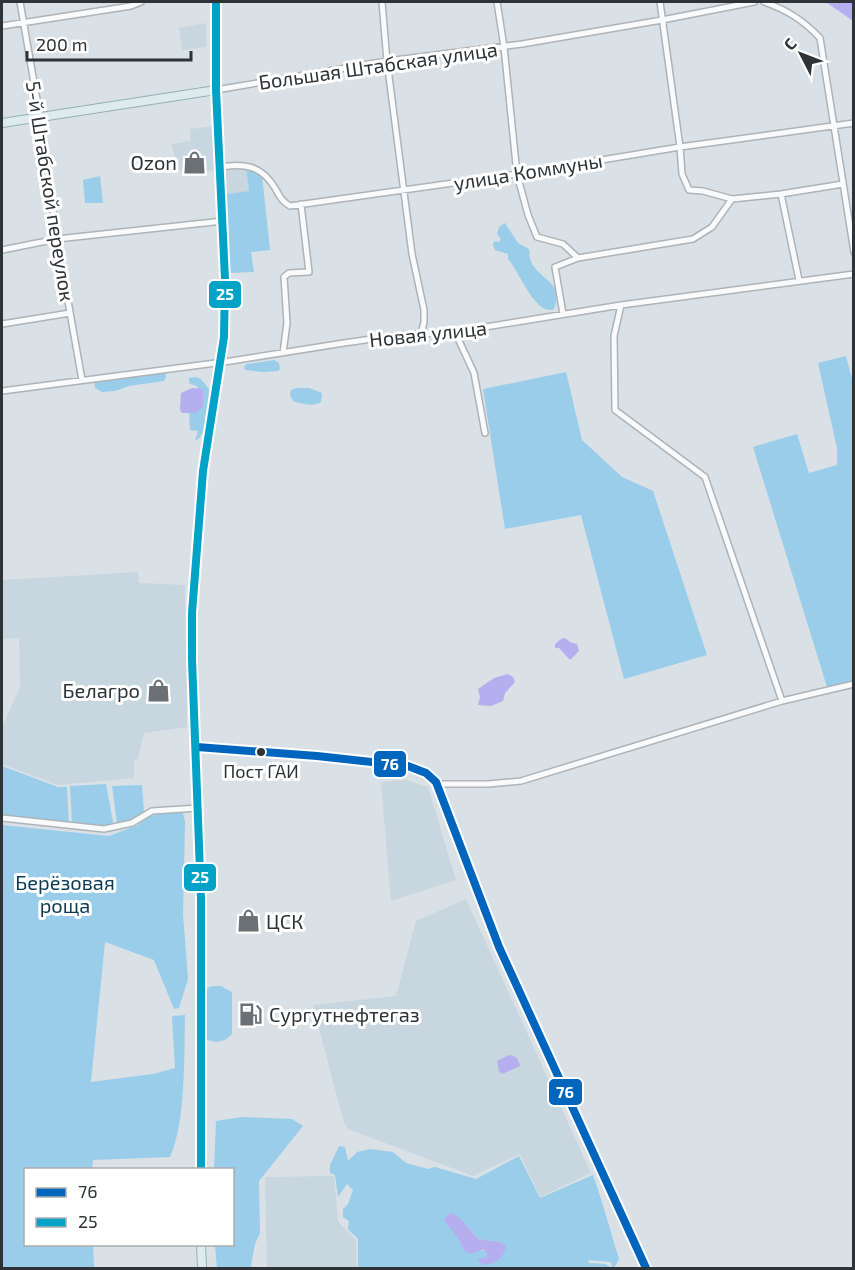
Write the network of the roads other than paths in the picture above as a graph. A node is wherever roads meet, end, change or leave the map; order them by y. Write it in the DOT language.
graph roads {
  1 [pos="20,2"];
  2 [pos="141,2"];
  3 [pos="216,2"];
  4 [pos="382,2"];
  5 [pos="497,2"];
  6 [pos="660,2"];
  7 [pos="754,2"];
  8 [pos="764,2"];
  9 [pos="662,20"];
  10 [pos="24,22"];
  11 [pos="2,26"];
  12 [pos="504,46"];
  13 [pos="387,61"];
  14 [pos="216,90"];
  15 [pos="40,117"];
  16 [pos="2,123"];
  17 [pos="854,123"];
  18 [pos="833,126"];
  19 [pos="680,147"];
  20 [pos="220,167"];
  21 [pos="517,174"];
  22 [pos="843,183"];
  23 [pos="404,189"];
  24 [pos="781,194"];
  25 [pos="732,199"];
  26 [pos="301,204"];
  27 [pos="223,221"];
  28 [pos="57,239"];
  29 [pos="2,250"];
  30 [pos="854,252"];
  31 [pos="578,258"];
  32 [pos="854,274"];
  33 [pos="799,280"];
  34 [pos="621,305"];
  35 [pos="70,313"];
  36 [pos="563,314"];
  37 [pos="2,324"];
  38 [pos="455,332"];
  39 [pos="421,334"];
  40 [pos="283,353"];
  41 [pos="221,362"];
  42 [pos="82,380"];
  43 [pos="2,391"];
  44 [pos="485,433"];
  45 [pos="854,684"];
  46 [pos="782,701"];
  47 [pos="196,747"];
  48 [pos="438,784"];
  49 [pos="198,808"];
  50 [pos="2,818"];
  51 [pos="201,1168"];
  52 [pos="201,1246"];
  53 [pos="202,1269"];
  54 [pos="646,1269"];
  1 -- 10 [label="street, 5-й Штабской переулок"];
  2 -- 10 [label="street"];
  3 -- 14 [label="main road"];
  4 -- 13 [label="street"];
  5 -- 12 [label="street"];
  6 -- 9 [label="street"];
  7 -- 9 [label="street, Большая Штабская улица"];
  8 -- 18 [label="street"];
  9 -- 12 [label="street, Большая Штабская улица"];
  9 -- 19 [label="street"];
  10 -- 11 [label="street"];
  10 -- 15 [label="street, 5-й Штабской переулок"];
  12 -- 13 [label="street, Большая Штабская улица"];
  12 -- 21 [label="street"];
  13 -- 14 [label="street, Большая Штабская улица"];
  13 -- 23 [label="street"];
  14 -- 15 [label="main road, Большая Штабская улица"];
  14 -- 20 [label="main road"];
  15 -- 16 [label="main road, Большая Штабская улица"];
  15 -- 28 [label="street, 5-й Штабской переулок"];
  17 -- 18 [label="street, улица Коммуны"];
  18 -- 19 [label="street, улица Коммуны"];
  18 -- 22 [label="street"];
  19 -- 21 [label="street, улица Коммуны"];
  19 -- 25 [label="street"];
  20 -- 26 [label="street"];
  20 -- 27 [label="main road"];
  21 -- 23 [label="street, улица Коммуны"];
  21 -- 31 [label="street"];
  22 -- 24 [label="street"];
  22 -- 30 [label="street"];
  23 -- 26 [label="street, улица Коммуны"];
  23 -- 39 [label="street"];
  24 -- 25 [label="street"];
  24 -- 33 [label="street"];
  25 -- 31 [label="street"];
  26 -- 40 [label="street"];
  27 -- 28 [label="street"];
  27 -- 41 [label="main road"];
  28 -- 29 [label="street"];
  28 -- 35 [label="street, 5-й Штабской переулок"];
  31 -- 36 [label="street"];
  32 -- 33 [label="street, Новая улица"];
  33 -- 34 [label="street, Новая улица"];
  34 -- 36 [label="street, Новая улица"];
  34 -- 46 [label="street"];
  35 -- 37 [label="street"];
  35 -- 42 [label="street, 5-й Штабской переулок"];
  36 -- 38 [label="street, Новая улица"];
  38 -- 39 [label="street, Новая улица"];
  38 -- 44 [label="street"];
  39 -- 40 [label="street, Новая улица"];
  40 -- 41 [label="street, Новая улица"];
  41 -- 42 [label="street, Новая улица"];
  41 -- 47 [label="main road"];
  42 -- 43 [label="street, Новая улица"];
  45 -- 46 [label="street"];
  46 -- 48 [label="street"];
  47 -- 48 [label="street"];
  47 -- 49 [label="main road"];
  48 -- 54 [label="street"];
  49 -- 50 [label="street"];
  49 -- 51 [label="main road"];
  52 -- 53 [label="main road"];
}
